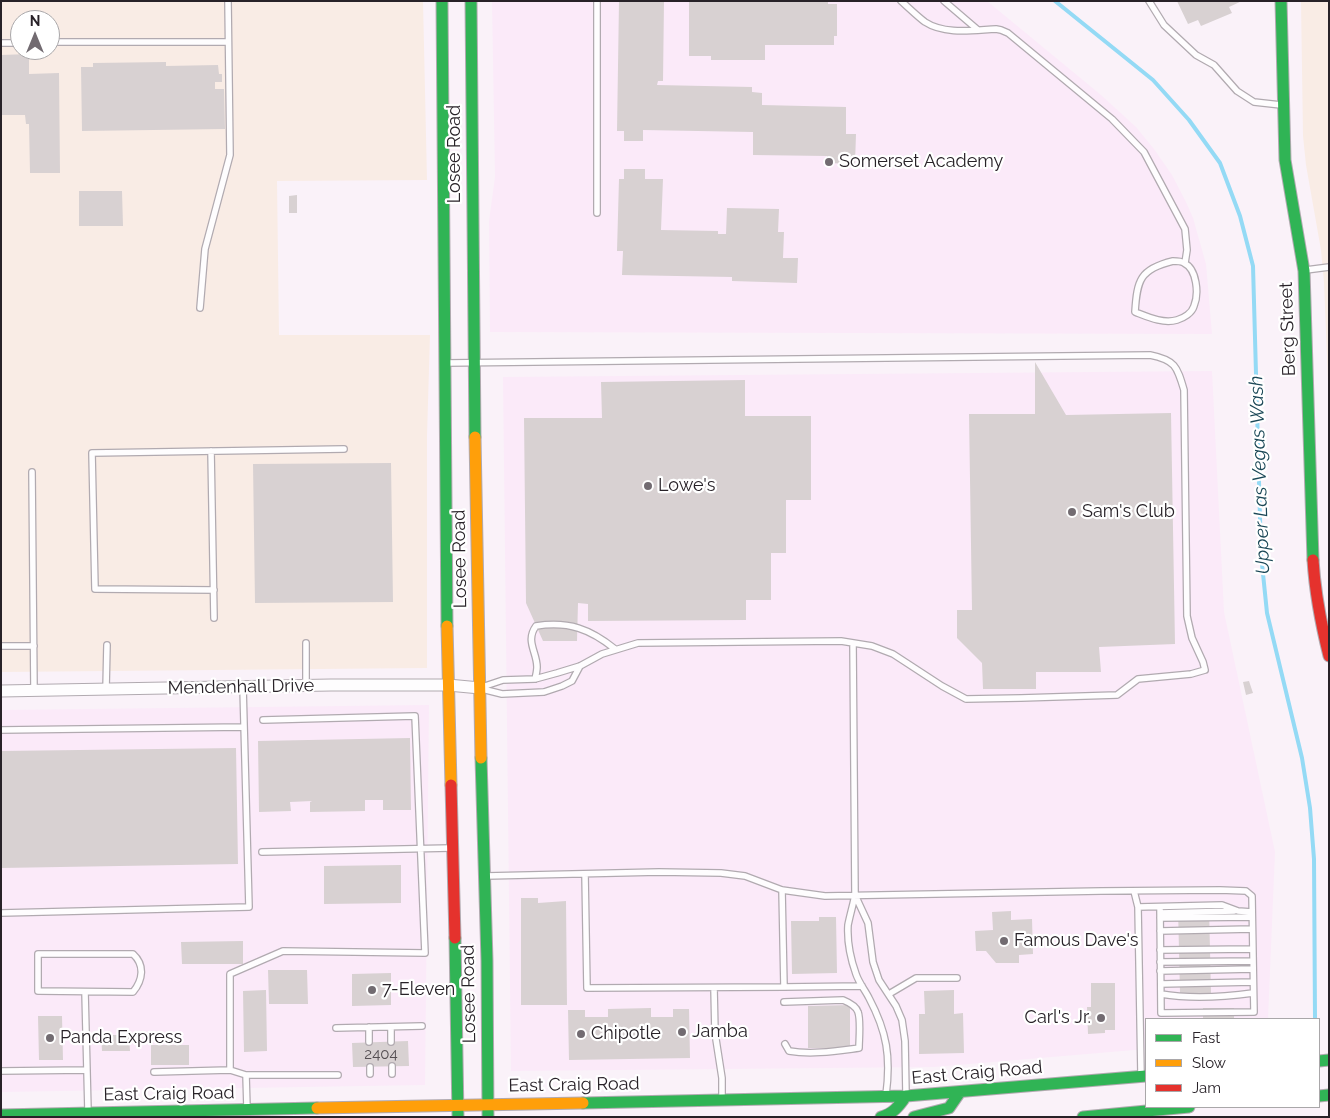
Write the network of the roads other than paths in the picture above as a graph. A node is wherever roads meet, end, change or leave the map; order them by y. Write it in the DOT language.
graph roads {
  1 [pos="228,1"];
  2 [pos="442,1"];
  3 [pos="466,1"];
  4 [pos="471,1"];
  5 [pos="597,1"];
  6 [pos="901,1"];
  7 [pos="944,1"];
  8 [pos="1149,1"];
  9 [pos="1281,1"];
  10 [pos="471,14"];
  11 [pos="978,30"];
  12 [pos="60,42"];
  13 [pos="228,42"];
  14 [pos="1284,105"];
  15 [pos="597,213"];
  16 [pos="1185,263"];
  17 [pos="1329,267"];
  18 [pos="1304,270"];
  19 [pos="200,308"];
  20 [pos="444,363"];
  21 [pos="474,363"];
  22 [pos="344,449"];
  23 [pos="211,451"];
  24 [pos="32,472"];
  25 [pos="214,590"];
  26 [pos="214,618"];
  27 [pos="306,643"];
  28 [pos="853,643"];
  29 [pos="106,645"];
  30 [pos="1,646"];
  31 [pos="34,646"];
  32 [pos="615,650"];
  33 [pos="1329,656"];
  34 [pos="580,666"];
  35 [pos="535,679"];
  36 [pos="448,685"];
  37 [pos="306,686"];
  38 [pos="244,687"];
  39 [pos="480,688"];
  40 [pos="106,689"];
  41 [pos="34,690"];
  42 [pos="1,691"];
  43 [pos="263,720"];
  44 [pos="244,727"];
  45 [pos="1,730"];
  46 [pos="420,848"];
  47 [pos="453,848"];
  48 [pos="262,852"];
  49 [pos="585,874"];
  50 [pos="484,876"];
  51 [pos="782,890"];
  52 [pos="1134,891"];
  53 [pos="855,895"];
  54 [pos="1138,907"];
  55 [pos="1,913"];
  56 [pos="1160,913"];
  57 [pos="1252,914"];
  58 [pos="1252,930"];
  59 [pos="1160,931"];
  60 [pos="1252,949"];
  61 [pos="1160,950"];
  62 [pos="1253,961"];
  63 [pos="1160,962"];
  64 [pos="1253,969"];
  65 [pos="1160,971"];
  66 [pos="957,978"];
  67 [pos="1253,982"];
  68 [pos="1161,984"];
  69 [pos="862,986"];
  70 [pos="714,988"];
  71 [pos="784,988"];
  72 [pos="84,992"];
  73 [pos="1254,993"];
  74 [pos="889,994"];
  75 [pos="1161,995"];
  76 [pos="784,1002"];
  77 [pos="1254,1012"];
  78 [pos="1161,1016"];
  79 [pos="1254,1018"];
  80 [pos="422,1026"];
  81 [pos="390,1027"];
  82 [pos="336,1028"];
  83 [pos="369,1028"];
  84 [pos="369,1042"];
  85 [pos="391,1042"];
  86 [pos="785,1044"];
  87 [pos="392,1066"];
  88 [pos="370,1067"];
  89 [pos="87,1070"];
  90 [pos="230,1070"];
  91 [pos="1,1071"];
  92 [pos="154,1072"];
  93 [pos="370,1074"];
  94 [pos="392,1074"];
  95 [pos="246,1075"];
  96 [pos="338,1075"];
  97 [pos="1143,1076"];
  98 [pos="960,1092"];
  99 [pos="906,1096"];
  100 [pos="885,1097"];
  101 [pos="722,1099"];
  102 [pos="1178,1108"];
  103 [pos="247,1110"];
  104 [pos="458,1111"];
  105 [pos="488,1111"];
  106 [pos="1,1115"];
  107 [pos="87,1115"];
  108 [pos="1090,1116"];
  109 [pos="881,1117"];
  110 [pos="914,1117"];
  1 -- 13 [label="lane"];
  2 -- 20 [label="main road, Losee Road"];
  3 -- 10 [label="main road"];
  4 -- 10 [label="main road, Losee Road"];
  5 -- 15 [label="lane"];
  6 -- 11 [label="lane"];
  7 -- 11 [label="lane"];
  8 -- 14 [label="lane"];
  9 -- 14 [label="main road, Berg Street"];
  10 -- 21 [label="main road, Losee Road"];
  11 -- 16 [label="lane"];
  12 -- 13 [label="lane"];
  13 -- 19 [label="lane"];
  14 -- 18 [label="main road, Berg Street"];
  16 -- 16 [label="lane"];
  17 -- 18 [label="lane"];
  18 -- 33 [label="main road, Berg Street"];
  20 -- 21 [label="lane"];
  20 -- 36 [label="main road, Losee Road"];
  21 -- 28 [label="lane"];
  21 -- 39 [label="main road, Losee Road"];
  22 -- 23 [label="lane"];
  23 -- 25 [label="lane"];
  23 -- 25 [label="lane"];
  24 -- 31 [label="lane"];
  25 -- 26 [label="lane"];
  27 -- 37 [label="lane"];
  28 -- 32 [label="lane"];
  28 -- 53 [label="lane"];
  29 -- 40 [label="lane"];
  30 -- 31 [label="lane"];
  31 -- 41 [label="lane"];
  32 -- 34 [label="lane"];
  32 -- 35 [label="lane"];
  34 -- 35 [label="lane"];
  34 -- 39 [label="lane"];
  35 -- 39 [label="lane"];
  36 -- 37 [label="street, Mendenhall Drive"];
  36 -- 39 [label="street, Mendenhall Drive"];
  36 -- 47 [label="main road, Losee Road"];
  37 -- 38 [label="street, Mendenhall Drive"];
  38 -- 40 [label="street, Mendenhall Drive"];
  38 -- 44 [label="lane"];
  39 -- 50 [label="main road, Losee Road"];
  40 -- 41 [label="street, Mendenhall Drive"];
  41 -- 42 [label="street, Mendenhall Drive"];
  43 -- 46 [label="lane"];
  44 -- 45 [label="lane"];
  44 -- 55 [label="lane"];
  46 -- 47 [label="lane"];
  46 -- 48 [label="lane"];
  46 -- 90 [label="lane"];
  47 -- 104 [label="main road, Losee Road"];
  49 -- 50 [label="lane"];
  49 -- 51 [label="lane"];
  49 -- 70 [label="lane"];
  50 -- 105 [label="main road, Losee Road"];
  51 -- 53 [label="lane"];
  51 -- 71 [label="lane"];
  52 -- 53 [label="lane"];
  52 -- 54 [label="lane"];
  52 -- 57 [label="lane"];
  53 -- 69 [label="lane"];
  53 -- 74 [label="lane"];
  54 -- 56 [label="lane"];
  54 -- 97 [label="lane"];
  56 -- 57 [label="lane"];
  56 -- 57 [label="lane"];
  56 -- 59 [label="lane"];
  57 -- 58 [label="lane"];
  58 -- 59 [label="lane"];
  58 -- 60 [label="lane"];
  59 -- 61 [label="lane"];
  60 -- 61 [label="lane"];
  60 -- 62 [label="lane"];
  61 -- 63 [label="lane"];
  62 -- 63 [label="lane"];
  62 -- 64 [label="lane"];
  63 -- 65 [label="lane"];
  64 -- 65 [label="lane"];
  64 -- 67 [label="lane"];
  65 -- 68 [label="lane"];
  66 -- 74 [label="lane"];
  67 -- 68 [label="lane"];
  67 -- 73 [label="lane"];
  68 -- 75 [label="lane"];
  69 -- 71 [label="lane"];
  69 -- 100 [label="lane"];
  70 -- 71 [label="lane"];
  70 -- 101 [label="lane"];
  72 -- 72 [label="lane"];
  72 -- 89 [label="lane"];
  73 -- 75 [label="lane"];
  73 -- 77 [label="lane"];
  74 -- 99 [label="lane"];
  75 -- 78 [label="lane"];
  76 -- 86 [label="lane"];
  77 -- 78 [label="lane"];
  77 -- 79 [label="lane"];
  80 -- 81 [label="lane"];
  81 -- 83 [label="lane"];
  81 -- 85 [label="lane"];
  82 -- 83 [label="lane"];
  83 -- 84 [label="lane"];
  87 -- 94 [label="lane"];
  88 -- 93 [label="lane"];
  89 -- 91 [label="lane"];
  89 -- 107 [label="lane"];
  90 -- 92 [label="lane"];
  90 -- 95 [label="lane"];
  95 -- 96 [label="lane"];
  95 -- 103 [label="lane"];
  97 -- 98 [label="main road, East Craig Road"];
  98 -- 99 [label="main road, East Craig Road"];
  98 -- 110 [label="main road"];
  99 -- 100 [label="main road, East Craig Road"];
  99 -- 109 [label="main road"];
  100 -- 101 [label="main road, East Craig Road"];
  101 -- 105 [label="main road, East Craig Road"];
  102 -- 108 [label="main road"];
  103 -- 104 [label="main road, East Craig Road"];
  103 -- 107 [label="main road, East Craig Road"];
  104 -- 105 [label="main road, East Craig Road"];
  106 -- 107 [label="main road, East Craig Road"];
}
